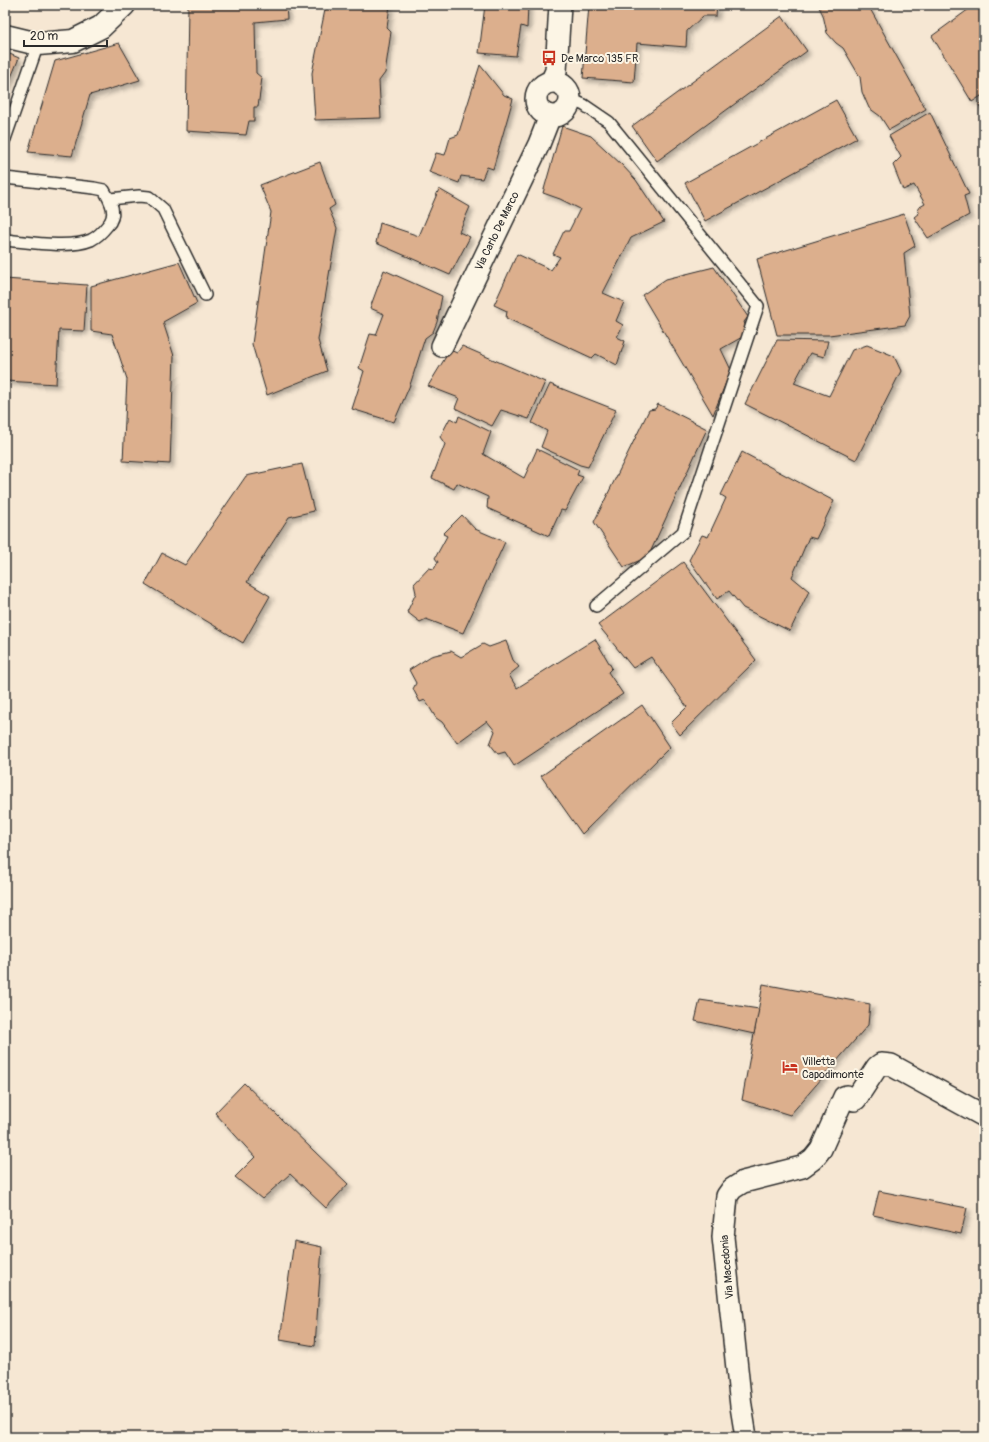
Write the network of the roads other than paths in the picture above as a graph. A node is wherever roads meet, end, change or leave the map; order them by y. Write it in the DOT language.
graph roads {
  1 [pos="124,5"];
  2 [pos="560,5"];
  3 [pos="5,36"];
  4 [pos="38,44"];
  5 [pos="560,84"];
  6 [pos="550,116"];
  7 [pos="5,139"];
  8 [pos="5,178"];
  9 [pos="110,199"];
  10 [pos="5,240"];
  11 [pos="204,296"];
  12 [pos="442,346"];
  13 [pos="596,606"];
  14 [pos="984,1116"];
  15 [pos="746,1437"];
  1 -- 4 [label="street"];
  2 -- 5 [label="street"];
  3 -- 4 [label="street"];
  4 -- 7 [label="lane"];
  5 -- 6 [label="street"];
  5 -- 6 [label="street"];
  5 -- 13 [label="lane"];
  6 -- 12 [label="street, Via Carlo De Marco"];
  8 -- 9 [label="lane"];
  9 -- 10 [label="lane"];
  9 -- 11 [label="lane"];
  14 -- 15 [label="street, Via Macedonia"];
}
